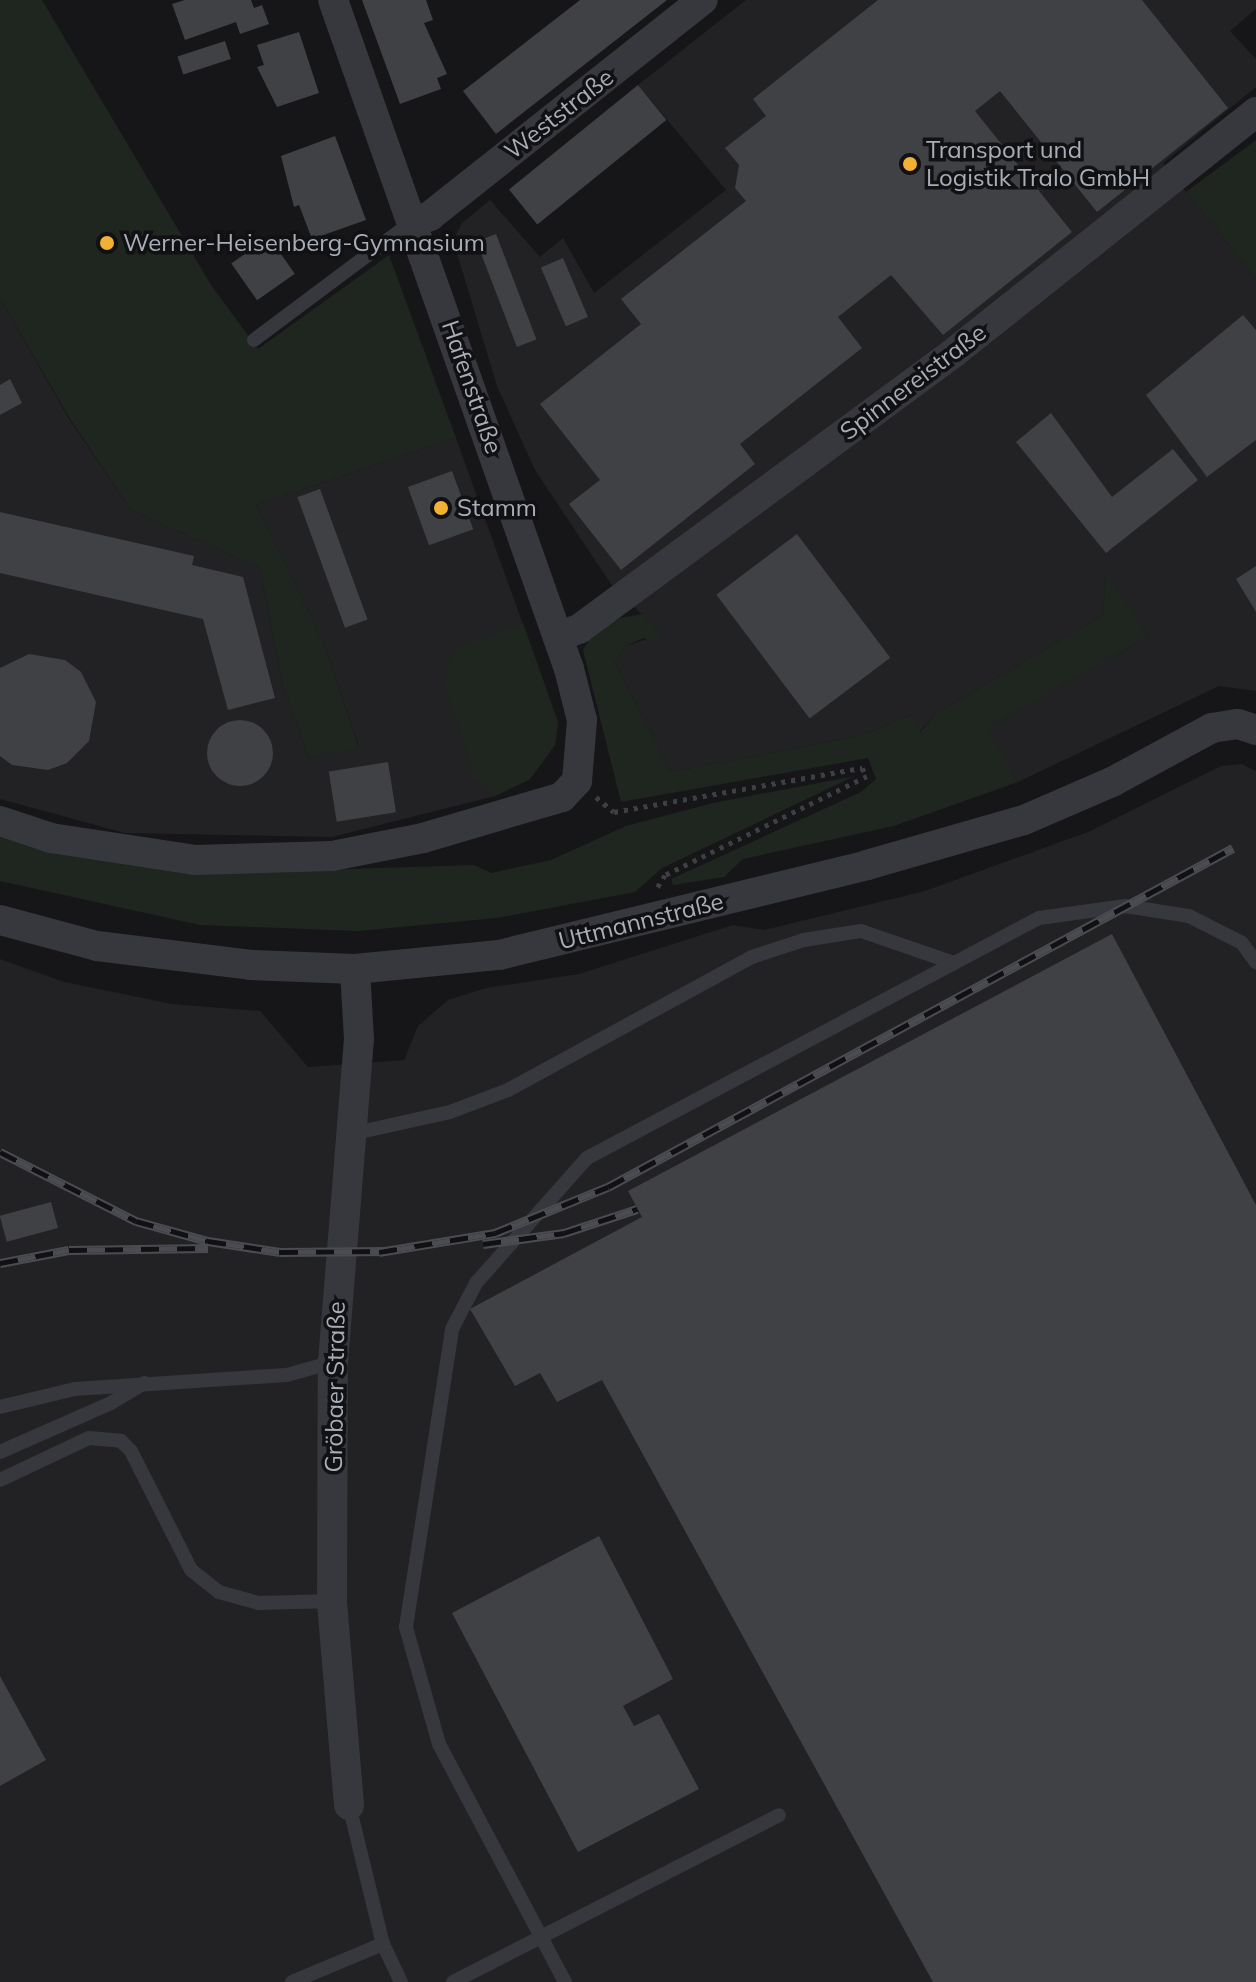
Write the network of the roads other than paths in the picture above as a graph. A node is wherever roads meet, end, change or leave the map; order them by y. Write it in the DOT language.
graph roads {
  1 [pos="333,0"];
  2 [pos="703,0"];
  3 [pos="1256,112"];
  4 [pos="412,222"];
  5 [pos="254,340"];
  6 [pos="558,637"];
  7 [pos="1256,730"];
  8 [pos="0,821"];
  9 [pos="0,920"];
  10 [pos="1256,962"];
  11 [pos="954,963"];
  12 [pos="355,969"];
  13 [pos="350,1134"];
  14 [pos="333,1362"];
  15 [pos="148,1381"];
  16 [pos="0,1407"];
  17 [pos="0,1452"];
  18 [pos="0,1480"];
  19 [pos="332,1601"];
  20 [pos="349,1805"];
  21 [pos="779,1815"];
  22 [pos="541,1937"];
  23 [pos="383,1944"];
  24 [pos="292,1982"];
  25 [pos="401,1982"];
  26 [pos="453,1982"];
  27 [pos="565,1982"];
  1 -- 4 [label="street, Hafenstraße"];
  2 -- 4 [label="street, Weststraße"];
  3 -- 6 [label="street, Spinnereistraße"];
  4 -- 5 [label="lane"];
  4 -- 6 [label="street, Hafenstraße"];
  6 -- 8 [label="street, Hafenstraße"];
  7 -- 12 [label="street, Uttmannstraße"];
  9 -- 12 [label="street, Uttmannstraße"];
  10 -- 11 [label="lane"];
  11 -- 13 [label="lane"];
  11 -- 22 [label="lane"];
  12 -- 13 [label="street, Gröbaer Straße"];
  13 -- 14 [label="street, Gröbaer Straße"];
  14 -- 15 [label="lane"];
  14 -- 19 [label="street, Gröbaer Straße"];
  15 -- 16 [label="lane"];
  15 -- 17 [label="lane"];
  18 -- 19 [label="lane"];
  19 -- 20 [label="street, Gröbaer Straße"];
  20 -- 23 [label="lane"];
  21 -- 22 [label="lane"];
  22 -- 26 [label="lane"];
  22 -- 27 [label="lane"];
  23 -- 24 [label="lane"];
  23 -- 25 [label="lane"];
}
